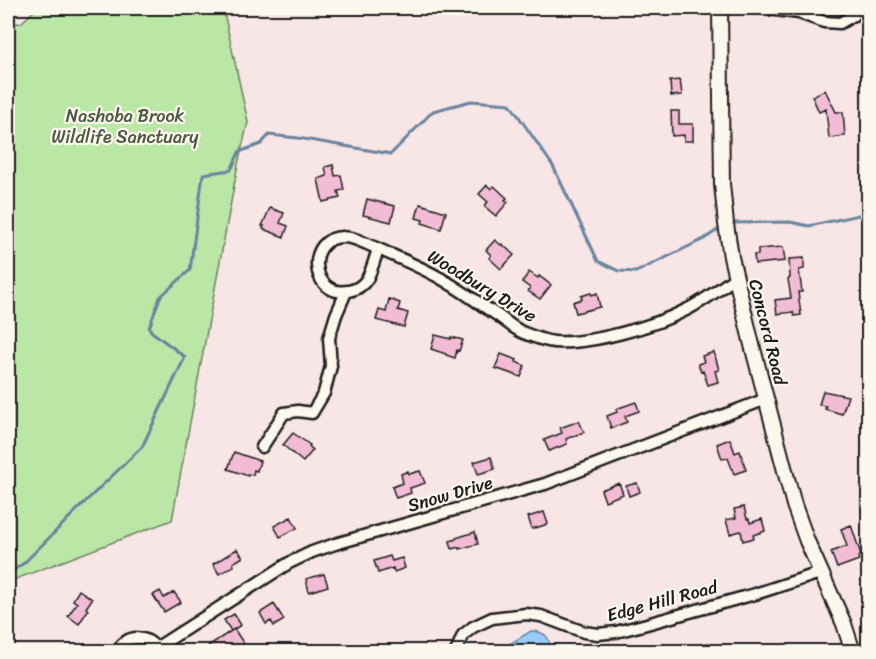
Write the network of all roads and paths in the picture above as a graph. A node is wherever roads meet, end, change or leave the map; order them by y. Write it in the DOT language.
graph roads {
  1 [pos="720,8"];
  2 [pos="726,8"];
  3 [pos="762,8"];
  4 [pos="854,15"];
  5 [pos="378,249"];
  6 [pos="736,277"];
  7 [pos="346,292"];
  8 [pos="766,399"];
  9 [pos="262,447"];
  10 [pos="820,573"];
  11 [pos="157,650"];
  12 [pos="117,651"];
  13 [pos="456,651"];
  14 [pos="853,651"];
  1 -- 2 [label="street"];
  1 -- 6 [label="main road, Concord Road"];
  3 -- 4 [label="street"];
  5 -- 6 [label="street, Woodbury Drive"];
  5 -- 7 [label="street"];
  5 -- 7 [label="street, Woodbury Drive"];
  6 -- 8 [label="main road, Concord Road"];
  7 -- 9 [label="street"];
  8 -- 10 [label="main road, Concord Road"];
  8 -- 11 [label="street, Snow Drive"];
  10 -- 13 [label="street, Edge Hill Road"];
  10 -- 14 [label="main road, Concord Road"];
  11 -- 12 [label="street, Snow Drive"];
}
